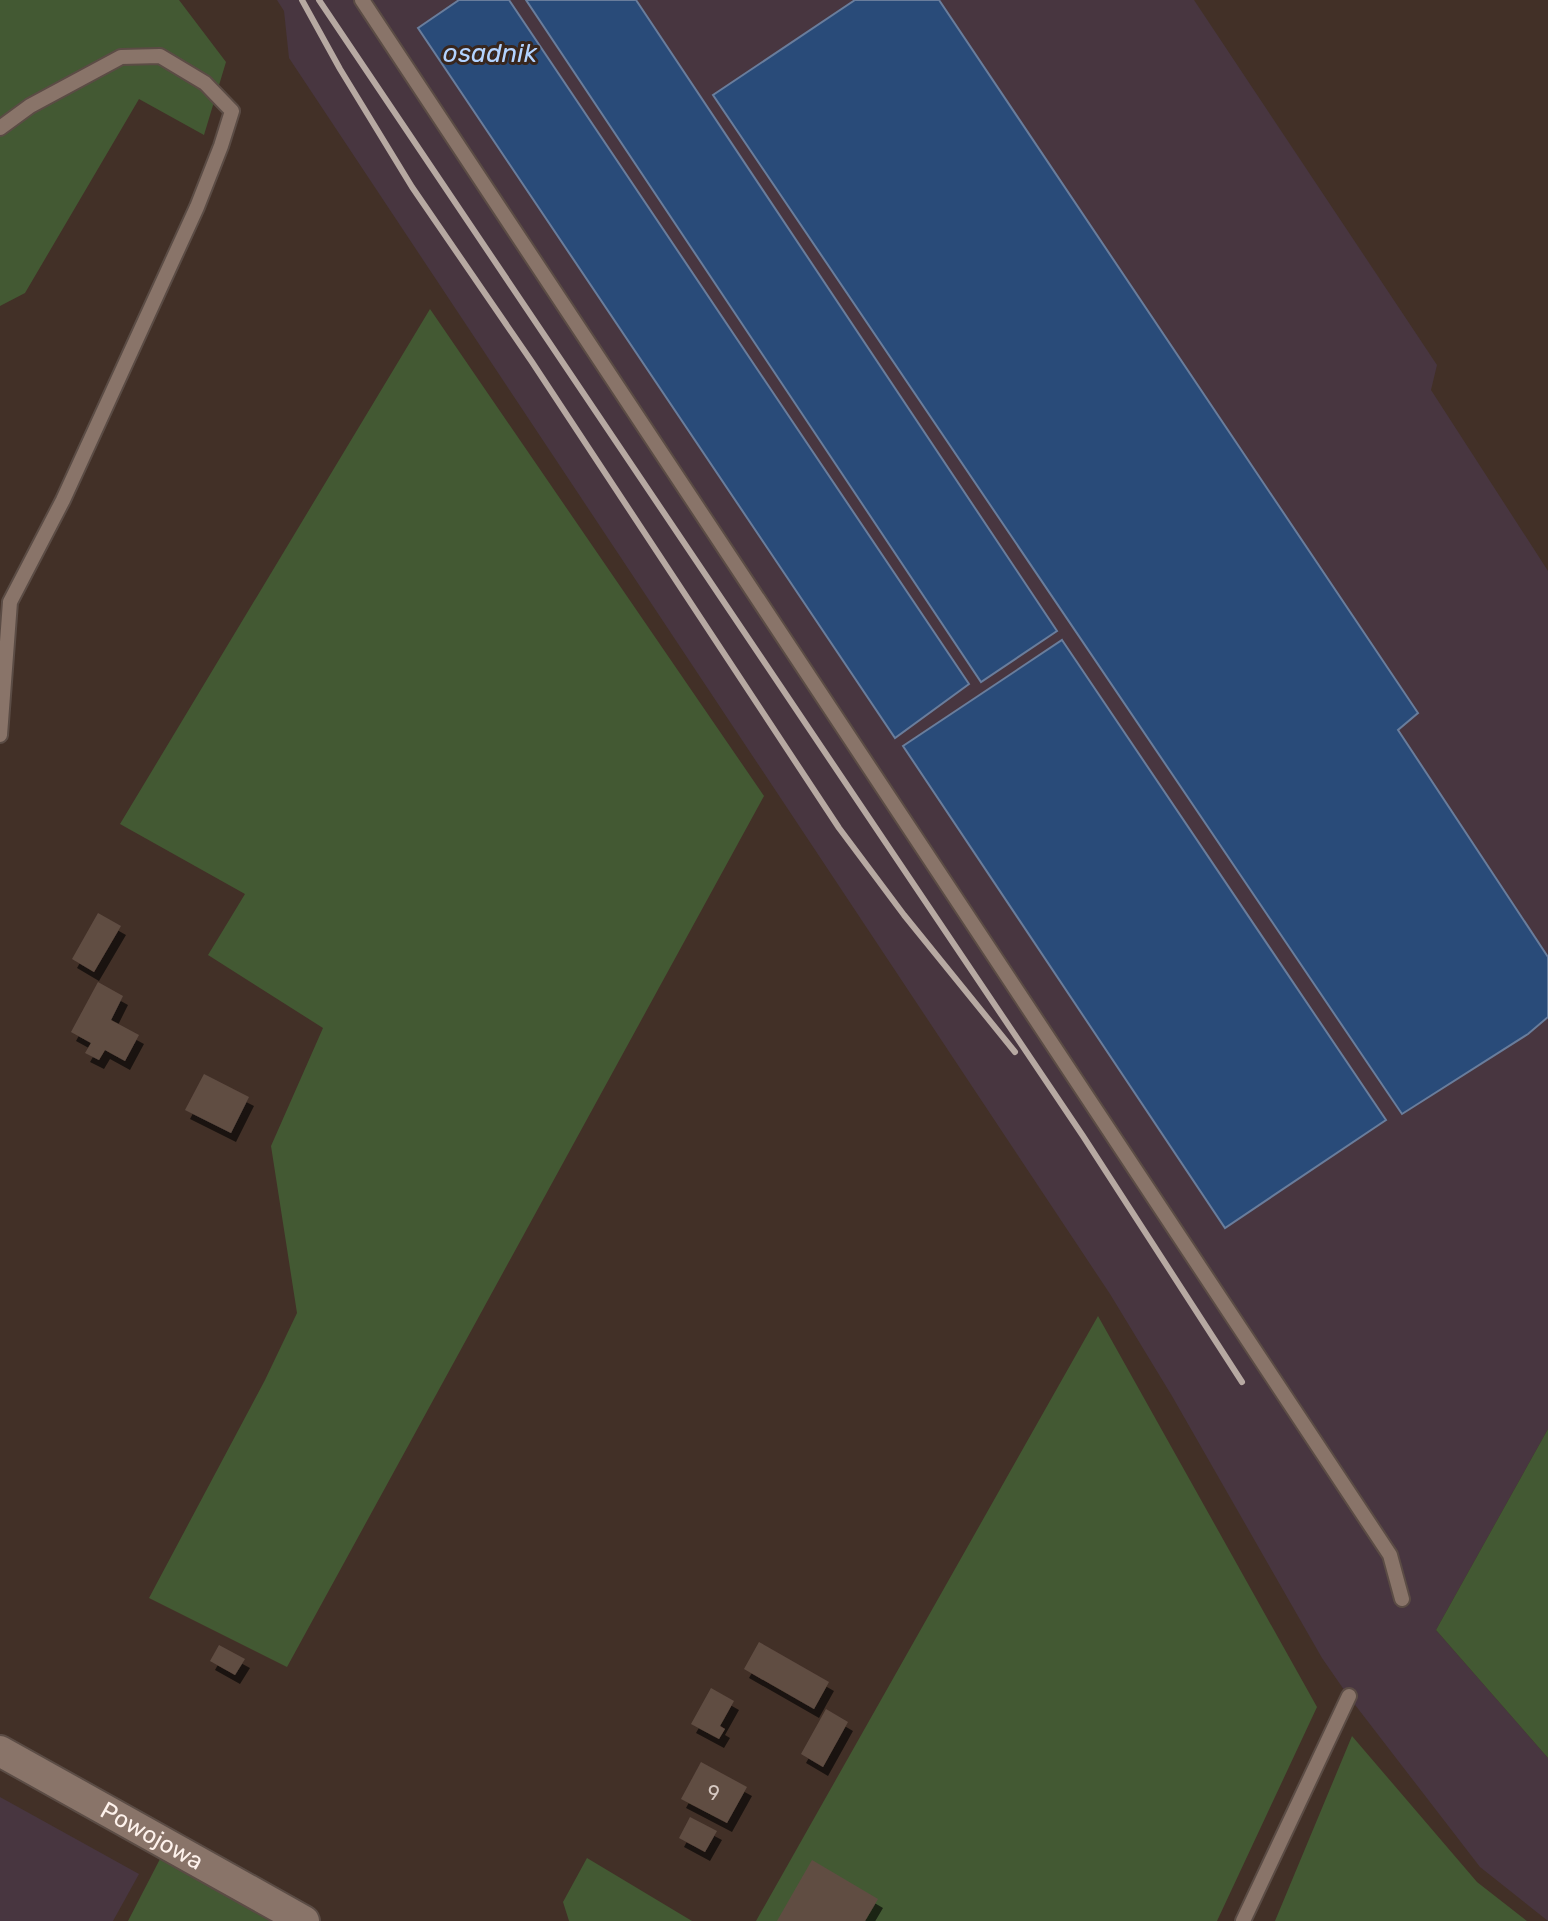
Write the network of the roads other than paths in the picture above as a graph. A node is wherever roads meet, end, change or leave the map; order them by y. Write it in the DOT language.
graph roads {
  1 [pos="362,0"];
  2 [pos="0,128"];
  3 [pos="0,735"];
  4 [pos="1402,1599"];
  5 [pos="1349,1696"];
  6 [pos="0,1751"];
  7 [pos="304,1921"];
  8 [pos="1243,1921"];
  1 -- 4 [label="lane"];
  2 -- 3 [label="lane"];
  5 -- 8 [label="lane"];
  6 -- 7 [label="street, Powojowa"];
}
